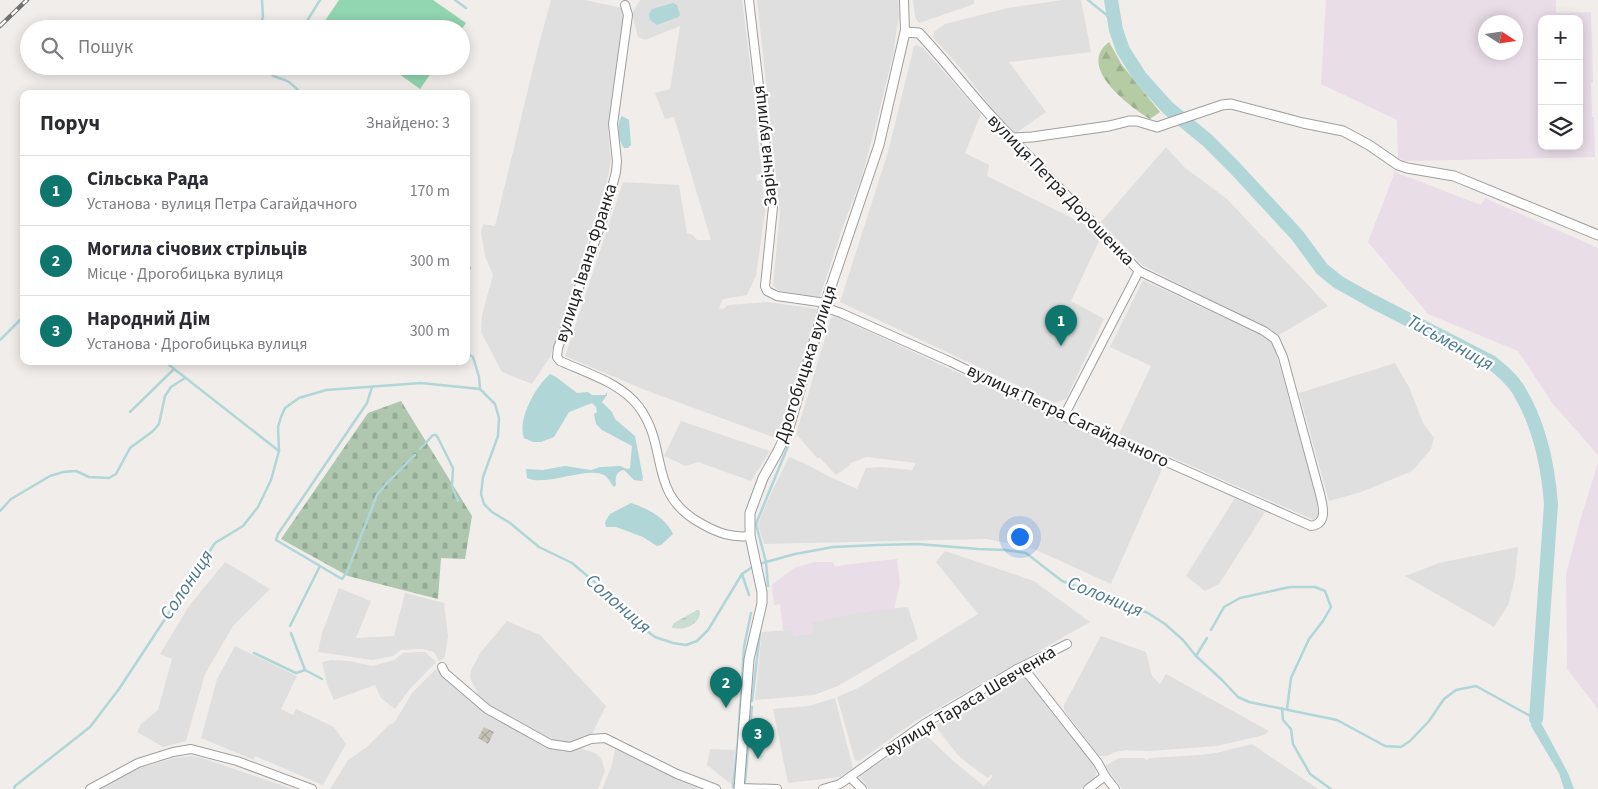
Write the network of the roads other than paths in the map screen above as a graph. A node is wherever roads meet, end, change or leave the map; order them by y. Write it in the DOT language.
graph roads {
  1 [pos="749,0"];
  2 [pos="904,0"];
  3 [pos="625,5"];
  4 [pos="905,32"];
  5 [pos="1012,138"];
  6 [pos="1598,235"];
  7 [pos="1139,271"];
  8 [pos="825,305"];
  9 [pos="1064,416"];
  10 [pos="1312,526"];
  11 [pos="750,536"];
  12 [pos="1067,644"];
  13 [pos="442,667"];
  14 [pos="1017,669"];
  15 [pos="1105,776"];
  16 [pos="850,777"];
  17 [pos="90,789"];
  18 [pos="312,789"];
  19 [pos="716,789"];
  20 [pos="739,789"];
  21 [pos="777,789"];
  22 [pos="823,789"];
  23 [pos="862,789"];
  24 [pos="1088,789"];
  25 [pos="1115,789"];
  1 -- 8 [label="street, Зарічна вулиця"];
  2 -- 4 [label="street, Дрогобицька вулиця"];
  3 -- 11 [label="street, вулиця Івана Франка"];
  4 -- 5 [label="street, вулиця Петра Дорошенка"];
  4 -- 8 [label="street, Дрогобицька вулиця"];
  5 -- 6 [label="street"];
  5 -- 7 [label="street, вулиця Петра Дорошенка"];
  7 -- 9 [label="street"];
  7 -- 10 [label="street, вулиця Петра Дорошенка"];
  8 -- 9 [label="street, вулиця Петра Сагайдачного"];
  8 -- 11 [label="street, Дрогобицька вулиця"];
  9 -- 10 [label="street, вулиця Петра Сагайдачного"];
  11 -- 20 [label="street, Дрогобицька вулиця"];
  12 -- 14 [label="street, вулиця Тараса Шевченка"];
  13 -- 19 [label="street"];
  14 -- 15 [label="street"];
  14 -- 16 [label="street, вулиця Тараса Шевченка"];
  15 -- 24 [label="street"];
  15 -- 25 [label="street"];
  16 -- 22 [label="street, вулиця Тараса Шевченка"];
  16 -- 23 [label="street"];
  17 -- 18 [label="street"];
  20 -- 21 [label="street"];
}
